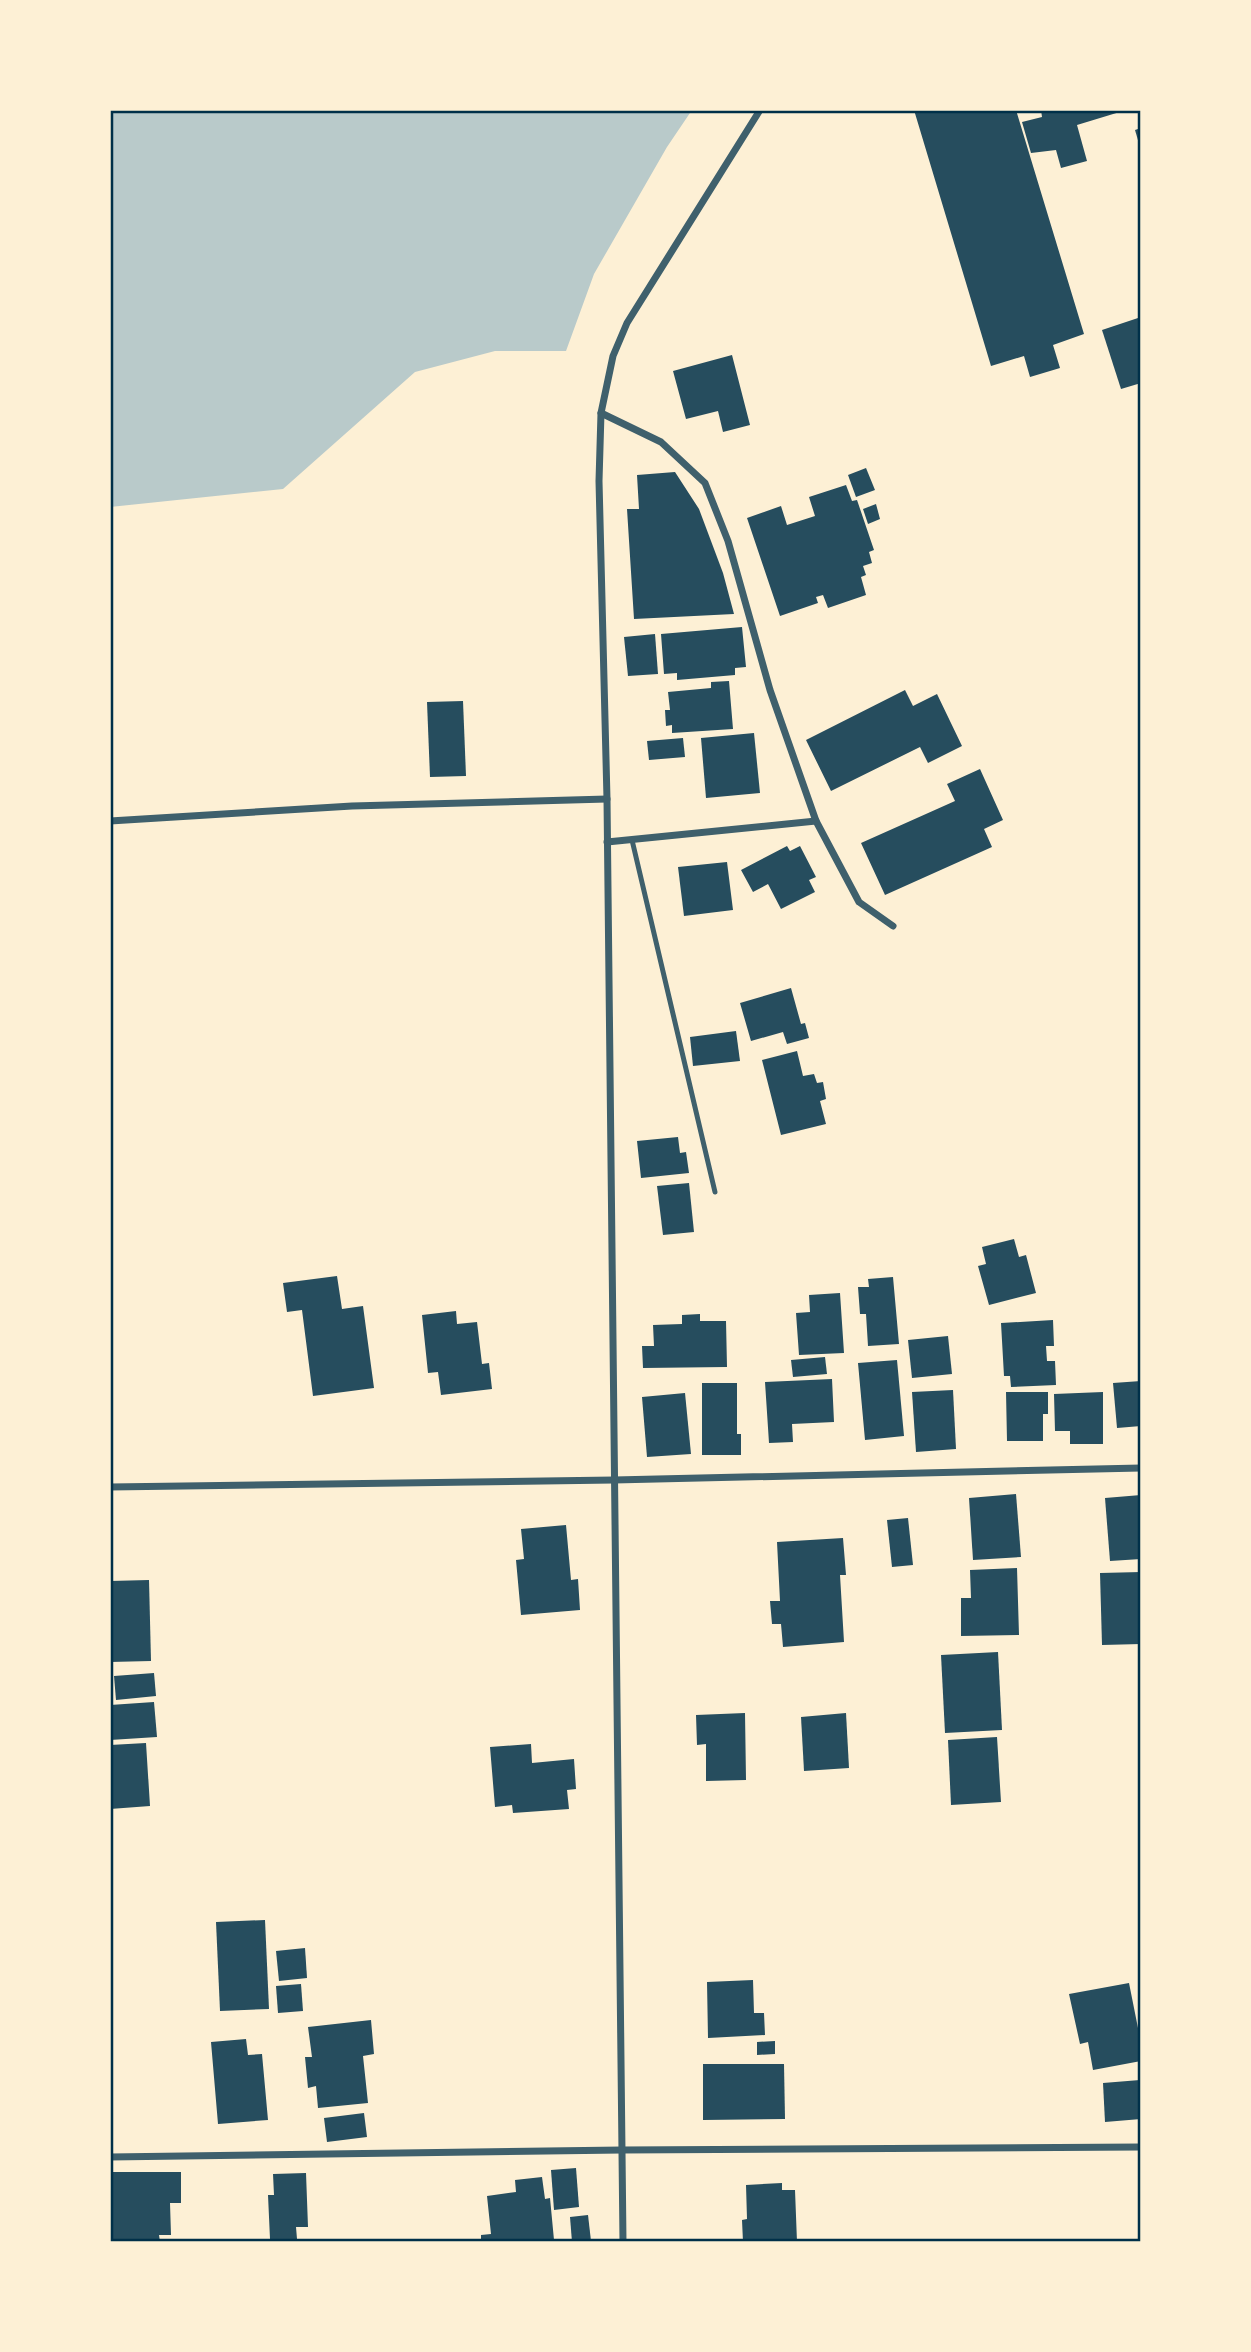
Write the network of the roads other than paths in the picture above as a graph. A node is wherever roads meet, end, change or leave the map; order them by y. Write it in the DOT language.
graph roads {
  1 [pos="760,110"];
  2 [pos="601,413"];
  3 [pos="607,799"];
  4 [pos="110,821"];
  5 [pos="816,821"];
  6 [pos="632,840"];
  7 [pos="607,842"];
  8 [pos="893,926"];
  9 [pos="715,1192"];
  10 [pos="1141,1468"];
  11 [pos="614,1480"];
  12 [pos="110,1487"];
  13 [pos="1141,2147"];
  14 [pos="622,2150"];
  15 [pos="110,2157"];
  16 [pos="622,2242"];
  1 -- 2 [label="street"];
  2 -- 3 [label="street"];
  2 -- 5 [label="street"];
  3 -- 4 [label="street"];
  3 -- 7 [label="street"];
  5 -- 6 [label="street"];
  5 -- 8 [label="street"];
  6 -- 7 [label="street"];
  6 -- 9 [label="lane"];
  7 -- 11 [label="street"];
  10 -- 11 [label="street"];
  11 -- 12 [label="street"];
  11 -- 14 [label="street"];
  13 -- 14 [label="street"];
  14 -- 15 [label="street"];
  14 -- 16 [label="street"];
}
